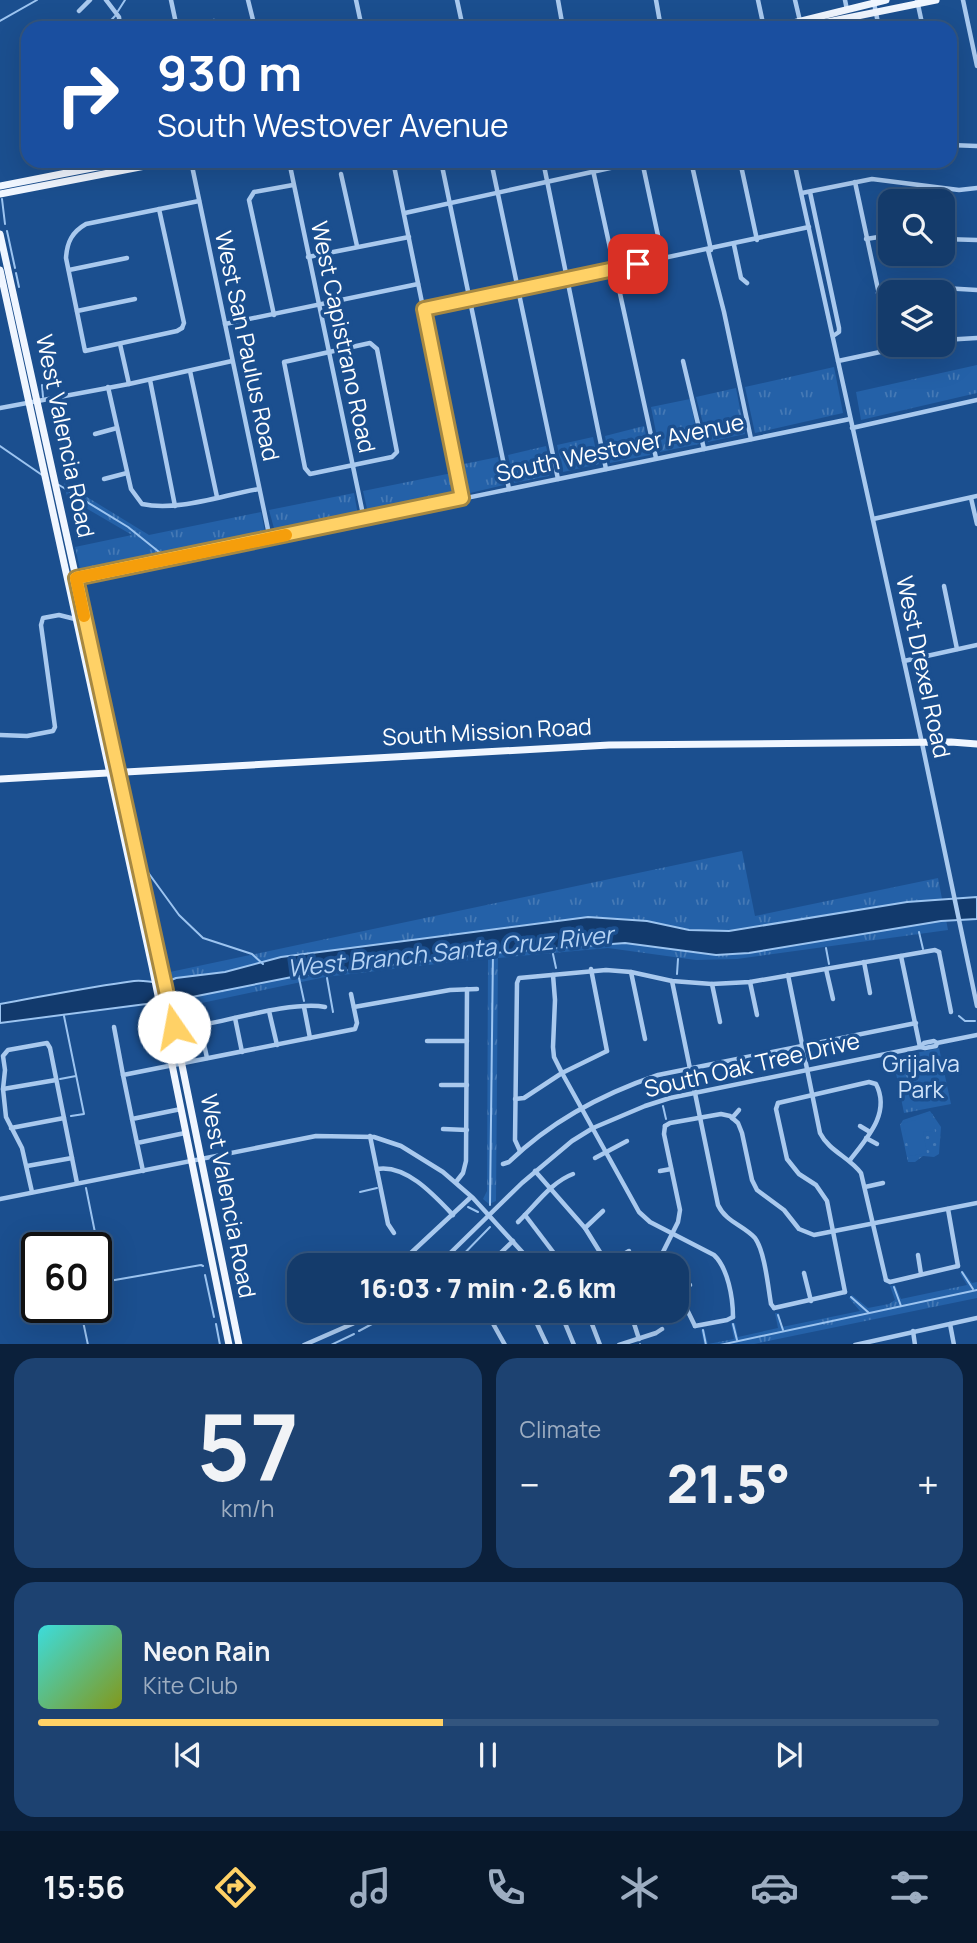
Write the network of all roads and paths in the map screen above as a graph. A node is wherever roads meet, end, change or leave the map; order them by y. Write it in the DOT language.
graph roads {
  1 [pos="90,0"];
  2 [pos="106,0"];
  3 [pos="171,0"];
  4 [pos="248,0"];
  5 [pos="356,0"];
  6 [pos="457,0"];
  7 [pos="558,0"];
  8 [pos="656,0"];
  9 [pos="758,0"];
  10 [pos="795,0"];
  11 [pos="845,0"];
  12 [pos="886,0"];
  13 [pos="936,0"];
  14 [pos="963,0"];
  15 [pos="918,2"];
  16 [pos="874,3"];
  17 [pos="895,4"];
  18 [pos="846,10"];
  19 [pos="79,11"];
  20 [pos="876,12"];
  21 [pos="119,21"];
  22 [pos="176,21"];
  23 [pos="253,21"];
  24 [pos="360,21"];
  25 [pos="462,21"];
  26 [pos="562,21"];
  27 [pos="660,21"];
  28 [pos="762,21"];
  29 [pos="798,21"];
  30 [pos="812,21"];
  31 [pos="823,21"];
  32 [pos="878,21"];
  33 [pos="922,21"];
  34 [pos="977,66"];
  35 [pos="957,146"];
  36 [pos="977,146"];
  37 [pos="103,168"];
  38 [pos="117,168"];
  39 [pos="192,168"];
  40 [pos="290,168"];
  41 [pos="395,168"];
  42 [pos="443,168"];
  43 [pos="493,168"];
  44 [pos="544,168"];
  45 [pos="592,168"];
  46 [pos="611,168"];
  47 [pos="644,168"];
  48 [pos="692,168"];
  49 [pos="742,168"];
  50 [pos="796,168"];
  51 [pos="593,172"];
  52 [pos="341,174"];
  53 [pos="547,181"];
  54 [pos="855,182"];
  55 [pos="293,185"];
  56 [pos="0,186"];
  57 [pos="977,188"];
  58 [pos="810,191"];
  59 [pos="498,192"];
  60 [pos="802,193"];
  61 [pos="0,194"];
  62 [pos="199,201"];
  63 [pos="450,202"];
  64 [pos="159,209"];
  65 [pos="405,213"];
  66 [pos="809,227"];
  67 [pos="0,234"];
  68 [pos="409,237"];
  69 [pos="878,237"];
  70 [pos="866,239"];
  71 [pos="955,239"];
  72 [pos="757,240"];
  73 [pos="977,240"];
  74 [pos="734,245"];
  75 [pos="357,246"];
  76 [pos="710,250"];
  77 [pos="308,257"];
  78 [pos="127,258"];
  79 [pos="663,259"];
  80 [pos="0,270"];
  81 [pos="69,270"];
  82 [pos="614,270"];
  83 [pos="568,278"];
  84 [pos="747,283"];
  85 [pos="418,284"];
  86 [pos="518,289"];
  87 [pos="955,289"];
  88 [pos="977,290"];
  89 [pos="878,293"];
  90 [pos="10,297"];
  91 [pos="135,299"];
  92 [pos="470,299"];
  93 [pos="319,304"];
  94 [pos="424,309"];
  95 [pos="77,311"];
  96 [pos="274,315"];
  97 [pos="225,324"];
  98 [pos="833,336"];
  99 [pos="977,338"];
  100 [pos="955,339"];
  101 [pos="120,344"];
  102 [pos="329,352"];
  103 [pos="878,353"];
  104 [pos="232,361"];
  105 [pos="683,361"];
  106 [pos="838,361"];
  107 [pos="190,371"];
  108 [pos="150,379"];
  109 [pos="129,384"];
  110 [pos="108,387"];
  111 [pos="977,400"];
  112 [pos="34,403"];
  113 [pos="0,408"];
  114 [pos="850,419"];
  115 [pos="117,428"];
  116 [pos="852,428"];
  117 [pos="96,433"];
  118 [pos="751,439"];
  119 [pos="704,449"];
  120 [pos="656,458"];
  121 [pos="352,465"];
  122 [pos="606,469"];
  123 [pos="127,473"];
  124 [pos="104,479"];
  125 [pos="558,479"];
  126 [pos="258,489"];
  127 [pos="509,489"];
  128 [pos="217,497"];
  129 [pos="974,497"];
  130 [pos="462,498"];
  131 [pos="175,506"];
  132 [pos="364,519"];
  133 [pos="873,519"];
  134 [pos="977,524"];
  135 [pos="270,539"];
  136 [pos="72,579"];
  137 [pos="944,586"];
  138 [pos="76,619"];
  139 [pos="977,645"];
  140 [pos="957,649"];
  141 [pos="904,661"];
  142 [pos="0,735"];
  143 [pos="922,743"];
  144 [pos="977,744"];
  145 [pos="110,773"];
  146 [pos="119,773"];
  147 [pos="0,779"];
  148 [pos="901,956"];
  149 [pos="864,962"];
  150 [pos="826,969"];
  151 [pos="591,970"];
  152 [pos="631,972"];
  153 [pos="553,975"];
  154 [pos="788,975"];
  155 [pos="672,981"];
  156 [pos="750,982"];
  157 [pos="712,984"];
  158 [pos="467,989"];
  159 [pos="477,989"];
  160 [pos="870,993"];
  161 [pos="351,994"];
  162 [pos="832,999"];
  163 [pos="977,1006"];
  164 [pos="303,1007"];
  165 [pos="325,1007"];
  166 [pos="354,1007"];
  167 [pos="269,1011"];
  168 [pos="951,1012"];
  169 [pos="757,1015"];
  170 [pos="235,1018"];
  171 [pos="720,1023"];
  172 [pos="916,1023"];
  173 [pos="114,1027"];
  174 [pos="977,1035"];
  175 [pos="310,1038"];
  176 [pos="645,1039"];
  177 [pos="427,1041"];
  178 [pos="467,1041"];
  179 [pos="276,1045"];
  180 [pos="802,1045"];
  181 [pos="920,1047"];
  182 [pos="242,1052"];
  183 [pos="207,1058"];
  184 [pos="182,1064"];
  185 [pos="172,1065"];
  186 [pos="689,1069"];
  187 [pos="807,1069"];
  188 [pos="562,1073"];
  189 [pos="123,1075"];
  190 [pos="57,1080"];
  191 [pos="441,1085"];
  192 [pos="467,1085"];
  193 [pos="3,1089"];
  194 [pos="695,1093"];
  195 [pos="813,1095"];
  196 [pos="515,1099"];
  197 [pos="582,1107"];
  198 [pos="181,1109"];
  199 [pos="739,1110"];
  200 [pos="700,1117"];
  201 [pos="64,1118"];
  202 [pos="732,1118"];
  203 [pos="132,1119"];
  204 [pos="860,1126"];
  205 [pos="11,1128"];
  206 [pos="593,1128"];
  207 [pos="443,1129"];
  208 [pos="467,1130"];
  209 [pos="185,1132"];
  210 [pos="870,1132"];
  211 [pos="370,1136"];
  212 [pos="866,1138"];
  213 [pos="627,1141"];
  214 [pos="137,1143"];
  215 [pos="877,1144"];
  216 [pos="520,1151"];
  217 [pos="606,1152"];
  218 [pos="72,1158"];
  219 [pos="595,1158"];
  220 [pos="201,1159"];
  221 [pos="850,1160"];
  222 [pos="191,1161"];
  223 [pos="503,1164"];
  224 [pos="27,1166"];
  225 [pos="377,1169"];
  226 [pos="671,1169"];
  227 [pos="143,1171"];
  228 [pos="535,1171"];
  229 [pos="660,1171"];
  230 [pos="573,1174"];
  231 [pos="456,1182"];
  232 [pos="78,1183"];
  233 [pos="883,1183"];
  234 [pos="865,1187"];
  235 [pos="552,1188"];
  236 [pos="32,1192"];
  237 [pos="471,1197"];
  238 [pos="0,1199"];
  239 [pos="977,1203"];
  240 [pos="947,1209"];
  241 [pos="603,1211"];
  242 [pos="453,1214"];
  243 [pos="489,1215"];
  244 [pos="525,1215"];
  245 [pos="519,1222"];
  246 [pos="872,1225"];
  247 [pos="585,1228"];
  248 [pos="394,1233"];
  249 [pos="672,1233"];
  250 [pos="834,1233"];
  251 [pos="513,1241"];
  252 [pos="629,1251"];
  253 [pos="411,1253"];
  254 [pos="450,1253"];
  255 [pos="501,1253"];
  256 [pos="524,1253"];
  257 [pos="554,1253"];
  258 [pos="601,1253"];
  259 [pos="626,1253"];
  260 [pos="663,1253"];
  261 [pos="918,1255"];
  262 [pos="223,1270"];
  263 [pos="214,1272"];
  264 [pos="804,1273"];
  265 [pos="921,1274"];
  266 [pos="811,1301"];
  267 [pos="689,1315"];
  268 [pos="977,1318"];
  269 [pos="356,1323"];
  270 [pos="492,1323"];
  271 [pos="537,1323"];
  272 [pos="565,1323"];
  273 [pos="592,1323"];
  274 [pos="634,1323"];
  275 [pos="950,1324"];
  276 [pos="662,1329"];
  277 [pos="913,1331"];
  278 [pos="639,1339"];
  279 [pos="875,1343"];
  280 [pos="229,1344"];
  281 [pos="239,1344"];
  282 [pos="306,1344"];
  283 [pos="504,1344"];
  284 [pos="547,1344"];
  285 [pos="574,1344"];
  286 [pos="600,1344"];
  287 [pos="622,1344"];
  288 [pos="915,1344"];
  289 [pos="954,1344"];
  1 -- 19 [label="street"];
  2 -- 21 [label="street"];
  3 -- 22 [label="street"];
  4 -- 23 [label="street"];
  5 -- 24 [label="street"];
  6 -- 25 [label="street"];
  7 -- 26 [label="street"];
  8 -- 27 [label="street"];
  9 -- 28 [label="street"];
  10 -- 29 [label="street"];
  11 -- 18 [label="street"];
  12 -- 16 [label="main road"];
  13 -- 15 [label="main road"];
  14 -- 34 [label="street"];
  15 -- 17 [label="main road"];
  15 -- 33 [label="street"];
  16 -- 18 [label="main road"];
  16 -- 20 [label="street"];
  17 -- 20 [label="main road"];
  18 -- 30 [label="main road"];
  20 -- 31 [label="main road"];
  20 -- 32 [label="street"];
  35 -- 36 [label="street"];
  37 -- 56 [label="main road"];
  38 -- 61 [label="main road"];
  39 -- 62 [label="street, West San Paulus Road"];
  40 -- 55 [label="street, West Capistrano Road"];
  41 -- 65 [label="street"];
  42 -- 63 [label="street"];
  43 -- 59 [label="street"];
  44 -- 53 [label="street"];
  45 -- 51 [label="street"];
  46 -- 51 [label="street"];
  47 -- 79 [label="street"];
  48 -- 76 [label="street"];
  49 -- 72 [label="street"];
  50 -- 60 [label="street, West Drexel Road"];
  51 -- 53 [label="street"];
  51 -- 82 [label="street"];
  52 -- 75 [label="street"];
  53 -- 59 [label="street"];
  53 -- 83 [label="street"];
  54 -- 57 [label="street"];
  54 -- 58 [label="street"];
  54 -- 70 [label="street"];
  55 -- 77 [label="street, West Capistrano Road"];
  55 -- 96 [label="street"];
  58 -- 60 [label="street"];
  58 -- 98 [label="street, West Drexel Road"];
  59 -- 63 [label="street"];
  59 -- 86 [label="street"];
  60 -- 66 [label="street, West Drexel Road"];
  62 -- 64 [label="street"];
  62 -- 97 [label="street, West San Paulus Road"];
  63 -- 65 [label="street"];
  63 -- 92 [label="street"];
  64 -- 81 [label="street"];
  64 -- 101 [label="street"];
  65 -- 68 [label="street"];
  66 -- 72 [label="street"];
  66 -- 98 [label="street, West Drexel Road"];
  67 -- 90 [label="main road, West Valencia Road"];
  68 -- 75 [label="street"];
  68 -- 85 [label="street"];
  69 -- 70 [label="street"];
  70 -- 89 [label="street"];
  71 -- 73 [label="street"];
  72 -- 74 [label="street"];
  74 -- 76 [label="street"];
  74 -- 84 [label="street"];
  75 -- 77 [label="street"];
  76 -- 79 [label="street"];
  76 -- 118 [label="street"];
  77 -- 93 [label="street, West Capistrano Road"];
  78 -- 81 [label="street"];
  79 -- 82 [label="street"];
  80 -- 90 [label="main road, West Valencia Road"];
  81 -- 95 [label="street"];
  82 -- 83 [label="street"];
  82 -- 120 [label="street"];
  83 -- 86 [label="street"];
  83 -- 122 [label="street"];
  85 -- 93 [label="street"];
  85 -- 94 [label="street"];
  86 -- 92 [label="street"];
  86 -- 125 [label="street"];
  87 -- 88 [label="street"];
  90 -- 112 [label="main road, West Valencia Road"];
  91 -- 95 [label="street"];
  92 -- 94 [label="street"];
  92 -- 127 [label="street"];
  93 -- 96 [label="street"];
  93 -- 102 [label="street, West Capistrano Road"];
  94 -- 130 [label="street"];
  95 -- 101 [label="street"];
  96 -- 97 [label="street"];
  97 -- 104 [label="street, West San Paulus Road"];
  98 -- 106 [label="street, West Drexel Road"];
  99 -- 100 [label="street"];
  101 -- 109 [label="street"];
  102 -- 121 [label="street, West Capistrano Road"];
  102 -- 121 [label="street"];
  102 -- 121 [label="street"];
  103 -- 106 [label="street"];
  104 -- 107 [label="street"];
  104 -- 126 [label="street, West San Paulus Road"];
  105 -- 119 [label="street"];
  106 -- 114 [label="street, West Drexel Road"];
  107 -- 108 [label="street"];
  107 -- 128 [label="street"];
  108 -- 109 [label="street"];
  108 -- 131 [label="street"];
  109 -- 110 [label="street"];
  110 -- 112 [label="street"];
  110 -- 115 [label="street"];
  111 -- 116 [label="street"];
  112 -- 113 [label="street"];
  112 -- 136 [label="main road, West Valencia Road"];
  112 -- 136 [label="main road, West Valencia Road"];
  114 -- 116 [label="street, West Drexel Road"];
  114 -- 118 [label="street, South Westover Avenue"];
  115 -- 117 [label="street"];
  115 -- 123 [label="street"];
  116 -- 133 [label="street, West Drexel Road"];
  118 -- 119 [label="street, South Westover Avenue"];
  119 -- 120 [label="street, South Westover Avenue"];
  120 -- 122 [label="street, South Westover Avenue"];
  121 -- 132 [label="street, West Capistrano Road"];
  122 -- 125 [label="street, South Westover Avenue"];
  123 -- 124 [label="street"];
  123 -- 131 [label="street"];
  125 -- 127 [label="street, South Westover Avenue"];
  126 -- 128 [label="street"];
  126 -- 135 [label="street, West San Paulus Road"];
  127 -- 130 [label="street, South Westover Avenue"];
  128 -- 131 [label="street"];
  129 -- 133 [label="street"];
  129 -- 134 [label="street"];
  130 -- 132 [label="street, South Westover Avenue"];
  132 -- 135 [label="street, South Westover Avenue"];
  133 -- 141 [label="street, West Drexel Road"];
  135 -- 136 [label="street, South Westover Avenue"];
  136 -- 138 [label="main road, West Valencia Road"];
  136 -- 146 [label="main road, West Valencia Road"];
  137 -- 140 [label="street"];
  138 -- 142 [label="street"];
  138 -- 145 [label="main road, West Valencia Road"];
  139 -- 140 [label="street"];
  140 -- 141 [label="street"];
  141 -- 143 [label="street, West Drexel Road"];
  143 -- 144 [label="main road, South Mission Road"];
  143 -- 146 [label="main road, South Mission Road"];
  143 -- 163 [label="street, West Drexel Road"];
  145 -- 146 [label="main road, South Mission Road"];
  145 -- 147 [label="main road, South Mission Road"];
  145 -- 185 [label="main road, West Valencia Road"];
  146 -- 184 [label="main road, West Valencia Road"];
  148 -- 149 [label="street"];
  148 -- 168 [label="street"];
  148 -- 172 [label="street"];
  149 -- 150 [label="street"];
  149 -- 160 [label="street"];
  150 -- 154 [label="street"];
  150 -- 162 [label="street"];
  151 -- 152 [label="street"];
  151 -- 153 [label="street"];
  151 -- 188 [label="street"];
  152 -- 155 [label="street"];
  152 -- 176 [label="street"];
  153 -- 188 [label="street"];
  153 -- 196 [label="street"];
  154 -- 156 [label="street"];
  154 -- 180 [label="street"];
  155 -- 157 [label="street"];
  155 -- 186 [label="street"];
  156 -- 157 [label="street"];
  156 -- 169 [label="street"];
  157 -- 171 [label="street"];
  158 -- 159 [label="street"];
  158 -- 166 [label="street"];
  158 -- 178 [label="street"];
  161 -- 166 [label="street"];
  164 -- 165 [label="street"];
  164 -- 167 [label="street"];
  164 -- 175 [label="street"];
  166 -- 175 [label="street"];
  167 -- 170 [label="street"];
  167 -- 179 [label="street"];
  170 -- 182 [label="street"];
  170 -- 183 [label="street"];
  172 -- 180 [label="street"];
  172 -- 181 [label="street"];
  173 -- 189 [label="street"];
  174 -- 181 [label="street, South Oak Tree Drive"];
  175 -- 179 [label="street"];
  177 -- 178 [label="street"];
  178 -- 192 [label="street"];
  179 -- 182 [label="street"];
  180 -- 186 [label="street"];
  180 -- 187 [label="street"];
  181 -- 187 [label="street, South Oak Tree Drive"];
  182 -- 183 [label="street"];
  183 -- 184 [label="street"];
  184 -- 185 [label="street"];
  184 -- 220 [label="main road, West Valencia Road"];
  185 -- 189 [label="street"];
  185 -- 198 [label="main road, West Valencia Road"];
  186 -- 194 [label="street"];
  186 -- 197 [label="street"];
  187 -- 194 [label="street, South Oak Tree Drive"];
  187 -- 195 [label="street"];
  188 -- 196 [label="street"];
  188 -- 197 [label="street"];
  189 -- 203 [label="street"];
  190 -- 193 [label="street"];
  190 -- 193 [label="street"];
  190 -- 201 [label="street"];
  191 -- 192 [label="street"];
  192 -- 208 [label="street"];
  193 -- 205 [label="street"];
  194 -- 200 [label="street"];
  194 -- 206 [label="street, South Oak Tree Drive"];
  195 -- 210 [label="street"];
  195 -- 221 [label="street"];
  195 -- 250 [label="street"];
  196 -- 216 [label="street"];
  197 -- 206 [label="street"];
  197 -- 216 [label="street"];
  198 -- 203 [label="street"];
  198 -- 209 [label="main road, West Valencia Road"];
  199 -- 202 [label="street"];
  200 -- 202 [label="street"];
  200 -- 226 [label="street"];
  200 -- 266 [label="street"];
  201 -- 205 [label="street"];
  201 -- 218 [label="street"];
  202 -- 250 [label="street"];
  203 -- 214 [label="street"];
  204 -- 210 [label="street"];
  205 -- 224 [label="street"];
  206 -- 217 [label="street"];
  206 -- 228 [label="street, South Oak Tree Drive"];
  207 -- 208 [label="street"];
  208 -- 231 [label="street"];
  209 -- 214 [label="street"];
  209 -- 222 [label="main road, West Valencia Road"];
  210 -- 212 [label="street"];
  211 -- 220 [label="street"];
  211 -- 225 [label="street"];
  211 -- 231 [label="street"];
  212 -- 215 [label="street"];
  212 -- 221 [label="street"];
  213 -- 217 [label="street"];
  214 -- 227 [label="street"];
  216 -- 223 [label="street"];
  217 -- 219 [label="street"];
  217 -- 249 [label="street"];
  218 -- 224 [label="street"];
  218 -- 232 [label="street"];
  220 -- 222 [label="street"];
  220 -- 262 [label="main road, West Valencia Road"];
  221 -- 234 [label="street"];
  222 -- 227 [label="street"];
  222 -- 263 [label="main road, West Valencia Road"];
  224 -- 236 [label="street"];
  225 -- 242 [label="street"];
  225 -- 248 [label="street"];
  226 -- 229 [label="street"];
  226 -- 249 [label="street"];
  227 -- 232 [label="street"];
  228 -- 235 [label="street"];
  228 -- 243 [label="street, South Oak Tree Drive"];
  230 -- 235 [label="street"];
  231 -- 237 [label="street"];
  232 -- 236 [label="street"];
  233 -- 234 [label="street"];
  234 -- 246 [label="street"];
  235 -- 244 [label="street"];
  235 -- 247 [label="street"];
  236 -- 238 [label="street"];
  237 -- 242 [label="street"];
  237 -- 243 [label="street"];
  239 -- 240 [label="street"];
  240 -- 246 [label="street"];
  240 -- 265 [label="street"];
  241 -- 247 [label="street"];
  242 -- 253 [label="street"];
  243 -- 251 [label="street"];
  243 -- 254 [label="street, South Oak Tree Drive"];
  244 -- 245 [label="street"];
  244 -- 257 [label="street"];
  246 -- 250 [label="street"];
  246 -- 265 [label="street"];
  247 -- 258 [label="street"];
  249 -- 260 [label="street"];
  249 -- 267 [label="street"];
  250 -- 266 [label="street"];
  251 -- 255 [label="street"];
  251 -- 256 [label="street"];
  252 -- 259 [label="street"];
  261 -- 265 [label="street"];
  262 -- 263 [label="main road"];
  262 -- 281 [label="main road, West Valencia Road"];
  263 -- 280 [label="main road, West Valencia Road"];
  264 -- 266 [label="street"];
  268 -- 275 [label="street"];
  269 -- 282 [label="street"];
  270 -- 283 [label="street"];
  271 -- 284 [label="street"];
  272 -- 285 [label="street"];
  273 -- 286 [label="street"];
  274 -- 278 [label="street"];
  275 -- 277 [label="street"];
  275 -- 289 [label="street"];
  276 -- 278 [label="street"];
  277 -- 279 [label="street"];
  277 -- 288 [label="street"];
  278 -- 287 [label="street"];
}
